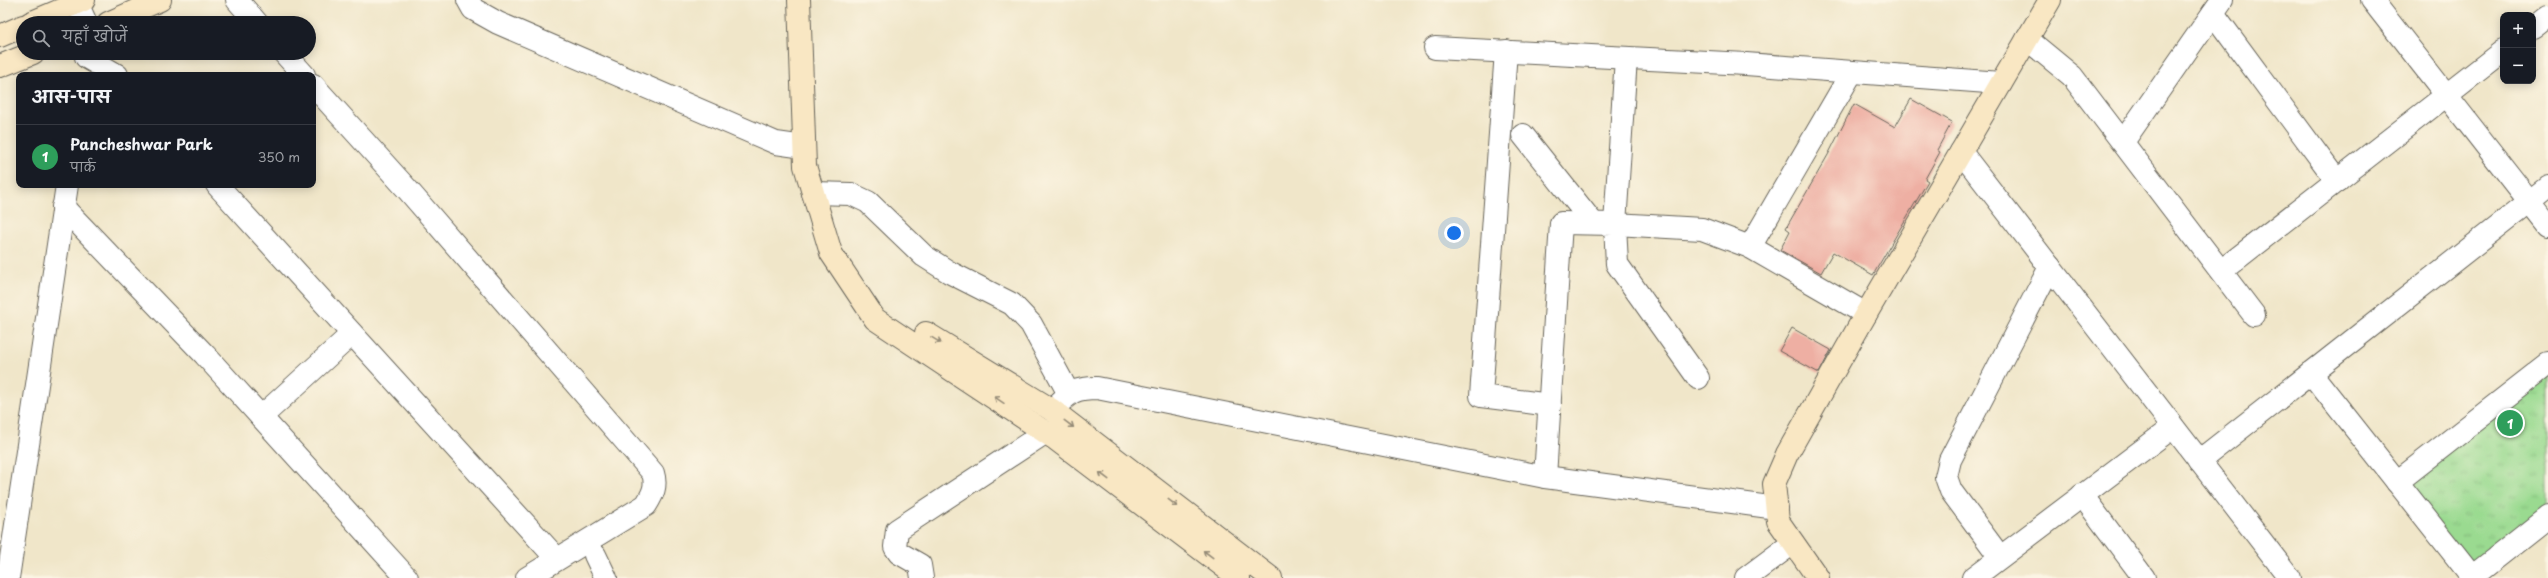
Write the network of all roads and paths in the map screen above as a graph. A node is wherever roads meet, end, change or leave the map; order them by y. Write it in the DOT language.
graph roads {
  1 [pos="160,0"];
  2 [pos="237,0"];
  3 [pos="468,0"];
  4 [pos="799,0"];
  5 [pos="2050,0"];
  6 [pos="2372,0"];
  7 [pos="80,2"];
  8 [pos="2218,6"];
  9 [pos="47,16"];
  10 [pos="84,16"];
  11 [pos="124,16"];
  12 [pos="251,16"];
  13 [pos="2548,16"];
  14 [pos="2536,26"];
  15 [pos="16,29"];
  16 [pos="0,36"];
  17 [pos="2027,39"];
  18 [pos="1435,48"];
  19 [pos="1506,51"];
  20 [pos="2500,53"];
  21 [pos="1626,58"];
  22 [pos="16,60"];
  23 [pos="290,60"];
  24 [pos="85,62"];
  25 [pos="0,66"];
  26 [pos="110,72"];
  27 [pos="301,72"];
  28 [pos="1852,72"];
  29 [pos="2001,83"];
  30 [pos="316,88"];
  31 [pos="2447,96"];
  32 [pos="1523,135"];
  33 [pos="2123,142"];
  34 [pos="804,147"];
  35 [pos="1961,152"];
  36 [pos="2337,181"];
  37 [pos="2548,186"];
  38 [pos="66,188"];
  39 [pos="220,188"];
  40 [pos="813,193"];
  41 [pos="2530,201"];
  42 [pos="63,207"];
  43 [pos="1593,223"];
  44 [pos="1615,224"];
  45 [pos="2548,225"];
  46 [pos="1750,247"];
  47 [pos="831,252"];
  48 [pos="2050,267"];
  49 [pos="2221,271"];
  50 [pos="1866,314"];
  51 [pos="2254,314"];
  52 [pos="352,334"];
  53 [pos="2548,364"];
  54 [pos="2311,374"];
  55 [pos="1698,378"];
  56 [pos="1069,394"];
  57 [pos="1550,405"];
  58 [pos="1052,410"];
  59 [pos="261,417"];
  60 [pos="2173,427"];
  61 [pos="1046,432"];
  62 [pos="2199,461"];
  63 [pos="1545,477"];
  64 [pos="2397,482"];
  65 [pos="2082,495"];
  66 [pos="1777,508"];
  67 [pos="2548,518"];
  68 [pos="1793,542"];
  69 [pos="595,555"];
  70 [pos="2000,557"];
  71 [pos="557,560"];
  72 [pos="2473,577"];
  73 [pos="8,578"];
  74 [pos="407,578"];
  75 [pos="527,578"];
  76 [pos="606,578"];
  77 [pos="922,578"];
  78 [pos="1239,578"];
  79 [pos="1271,578"];
  80 [pos="1746,578"];
  81 [pos="1818,578"];
  82 [pos="1973,578"];
  83 [pos="2144,578"];
  84 [pos="2290,578"];
  1 -- 11 [label="main road"];
  2 -- 12 [label="street"];
  3 -- 34 [label="street"];
  4 -- 34 [label="main road"];
  5 -- 17 [label="main road"];
  6 -- 31 [label="street"];
  7 -- 9 [label="main road"];
  7 -- 10 [label="street"];
  8 -- 33 [label="street"];
  8 -- 36 [label="street"];
  13 -- 14 [label="street"];
  15 -- 16 [label="main road"];
  17 -- 29 [label="main road"];
  17 -- 33 [label="street"];
  18 -- 19 [label="street"];
  19 -- 21 [label="street"];
  19 -- 57 [label="street"];
  20 -- 31 [label="street"];
  21 -- 28 [label="street"];
  21 -- 44 [label="street"];
  22 -- 25 [label="main road"];
  23 -- 27 [label="street"];
  24 -- 26 [label="street"];
  28 -- 29 [label="street"];
  28 -- 46 [label="street"];
  29 -- 35 [label="main road"];
  30 -- 71 [label="street"];
  31 -- 36 [label="street"];
  31 -- 41 [label="street"];
  32 -- 43 [label="street"];
  33 -- 49 [label="street"];
  34 -- 40 [label="main road"];
  35 -- 48 [label="street"];
  35 -- 50 [label="main road"];
  36 -- 49 [label="street"];
  37 -- 41 [label="street"];
  38 -- 42 [label="street"];
  39 -- 52 [label="street"];
  40 -- 47 [label="main road"];
  40 -- 56 [label="street"];
  41 -- 45 [label="street"];
  41 -- 54 [label="street"];
  42 -- 59 [label="street"];
  42 -- 73 [label="street"];
  43 -- 44 [label="street"];
  43 -- 57 [label="street"];
  44 -- 46 [label="street"];
  44 -- 55 [label="street"];
  46 -- 50 [label="street"];
  47 -- 58 [label="main road, one-way"];
  61 -- 47 [label="main road, one-way"];
  48 -- 60 [label="street"];
  48 -- 70 [label="street"];
  49 -- 51 [label="street"];
  50 -- 66 [label="main road"];
  52 -- 59 [label="street"];
  52 -- 71 [label="street"];
  53 -- 64 [label="street"];
  54 -- 62 [label="street"];
  54 -- 64 [label="street"];
  56 -- 58 [label="street"];
  56 -- 63 [label="street"];
  57 -- 63 [label="street"];
  58 -- 79 [label="main road, one-way"];
  59 -- 74 [label="street"];
  60 -- 62 [label="street"];
  60 -- 65 [label="street"];
  61 -- 77 [label="street"];
  78 -- 61 [label="main road, one-way"];
  62 -- 84 [label="street"];
  63 -- 66 [label="street"];
  64 -- 72 [label="street"];
  65 -- 70 [label="street"];
  65 -- 83 [label="street"];
  66 -- 68 [label="main road"];
  67 -- 72 [label="street"];
  68 -- 80 [label="street"];
  68 -- 81 [label="main road"];
  69 -- 76 [label="street"];
  70 -- 82 [label="street"];
  71 -- 75 [label="street"];
}
